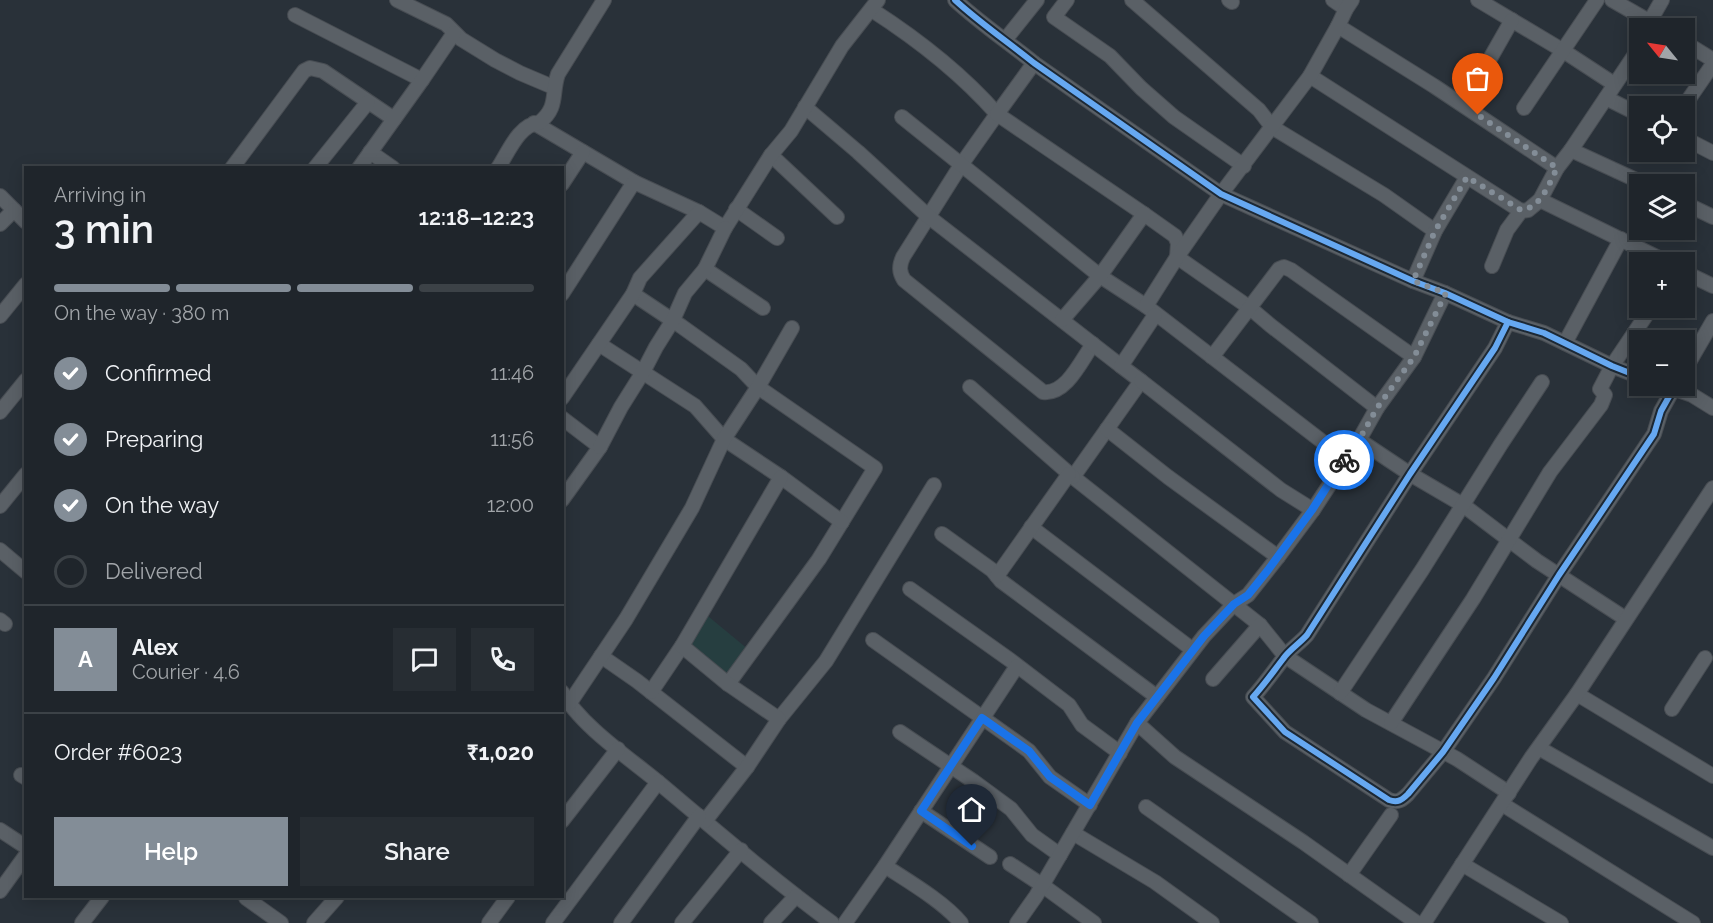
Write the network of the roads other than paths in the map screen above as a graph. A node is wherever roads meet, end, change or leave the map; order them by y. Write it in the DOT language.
graph roads {
  1 [pos="397,0"];
  2 [pos="604,0"];
  3 [pos="955,0"];
  4 [pos="1037,0"];
  5 [pos="1067,0"];
  6 [pos="1132,0"];
  7 [pos="1333,0"];
  8 [pos="1478,0"];
  9 [pos="1597,0"];
  10 [pos="1612,0"];
  11 [pos="1662,0"];
  12 [pos="1349,4"];
  13 [pos="875,5"];
  14 [pos="295,15"];
  15 [pos="1642,18"];
  16 [pos="1657,18"];
  17 [pos="1512,20"];
  18 [pos="1338,26"];
  19 [pos="454,33"];
  20 [pos="1005,40"];
  21 [pos="1562,50"];
  22 [pos="1695,50"];
  23 [pos="1713,62"];
  24 [pos="1034,63"];
  25 [pos="1629,63"];
  26 [pos="1310,76"];
  27 [pos="422,80"];
  28 [pos="1614,84"];
  29 [pos="553,87"];
  30 [pos="1691,96"];
  31 [pos="1606,98"];
  32 [pos="368,102"];
  33 [pos="1460,103"];
  34 [pos="805,107"];
  35 [pos="1524,108"];
  36 [pos="1629,110"];
  37 [pos="997,114"];
  38 [pos="902,117"];
  39 [pos="394,119"];
  40 [pos="534,123"];
  41 [pos="1272,126"];
  42 [pos="1695,144"];
  43 [pos="1571,150"];
  44 [pos="370,152"];
  45 [pos="583,152"];
  46 [pos="1713,153"];
  47 [pos="771,156"];
  48 [pos="961,165"];
  49 [pos="233,166"];
  50 [pos="317,166"];
  51 [pos="360,166"];
  52 [pos="390,166"];
  53 [pos="499,166"];
  54 [pos="1244,166"];
  55 [pos="1557,168"];
  56 [pos="1467,177"];
  57 [pos="1629,177"];
  58 [pos="564,181"];
  59 [pos="634,182"];
  60 [pos="1221,194"];
  61 [pos="0,196"];
  62 [pos="1540,200"];
  63 [pos="1695,208"];
  64 [pos="736,209"];
  65 [pos="14,210"];
  66 [pos="1521,210"];
  67 [pos="699,212"];
  68 [pos="1144,214"];
  69 [pos="837,217"];
  70 [pos="929,217"];
  71 [pos="1713,217"];
  72 [pos="24,220"];
  73 [pos="0,224"];
  74 [pos="725,228"];
  75 [pos="1435,231"];
  76 [pos="777,238"];
  77 [pos="1621,239"];
  78 [pos="1647,252"];
  79 [pos="1178,257"];
  80 [pos="1492,266"];
  81 [pos="705,269"];
  82 [pos="1100,276"];
  83 [pos="1695,277"];
  84 [pos="1413,281"];
  85 [pos="24,286"];
  86 [pos="1713,286"];
  87 [pos="564,291"];
  88 [pos="1446,293"];
  89 [pos="633,294"];
  90 [pos="763,308"];
  91 [pos="1250,308"];
  92 [pos="1150,311"];
  93 [pos="0,316"];
  94 [pos="1644,318"];
  95 [pos="1062,320"];
  96 [pos="673,321"];
  97 [pos="1713,321"];
  98 [pos="1508,322"];
  99 [pos="792,328"];
  100 [pos="1564,343"];
  101 [pos="599,344"];
  102 [pos="1093,344"];
  103 [pos="1695,352"];
  104 [pos="1212,357"];
  105 [pos="1414,357"];
  106 [pos="1121,366"];
  107 [pos="1612,366"];
  108 [pos="643,372"];
  109 [pos="1629,373"];
  110 [pos="1141,381"];
  111 [pos="24,382"];
  112 [pos="1542,382"];
  113 [pos="758,387"];
  114 [pos="970,387"];
  115 [pos="564,395"];
  116 [pos="1668,396"];
  117 [pos="1694,396"];
  118 [pos="1377,408"];
  119 [pos="1713,408"];
  120 [pos="0,412"];
  121 [pos="564,420"];
  122 [pos="1107,429"];
  123 [pos="724,439"];
  124 [pos="1359,440"];
  125 [pos="600,447"];
  126 [pos="1345,459"];
  127 [pos="1410,474"];
  128 [pos="24,476"];
  129 [pos="1071,476"];
  130 [pos="781,477"];
  131 [pos="934,485"];
  132 [pos="1713,488"];
  133 [pos="564,497"];
  134 [pos="1463,505"];
  135 [pos="0,506"];
  136 [pos="1312,510"];
  137 [pos="842,522"];
  138 [pos="1031,527"];
  139 [pos="942,534"];
  140 [pos="1508,538"];
  141 [pos="0,550"];
  142 [pos="1278,557"];
  143 [pos="24,570"];
  144 [pos="1559,575"];
  145 [pos="997,576"];
  146 [pos="910,589"];
  147 [pos="1234,604"];
  148 [pos="1626,619"];
  149 [pos="1260,625"];
  150 [pos="873,640"];
  151 [pos="1713,645"];
  152 [pos="682,646"];
  153 [pos="1193,650"];
  154 [pos="601,656"];
  155 [pos="1285,656"];
  156 [pos="1709,660"];
  157 [pos="1017,666"];
  158 [pos="1213,679"];
  159 [pos="728,684"];
  160 [pos="651,692"];
  161 [pos="1340,693"];
  162 [pos="1576,694"];
  163 [pos="1157,697"];
  164 [pos="566,698"];
  165 [pos="1672,709"];
  166 [pos="982,718"];
  167 [pos="779,719"];
  168 [pos="1137,723"];
  169 [pos="1391,723"];
  170 [pos="900,732"];
  171 [pos="1539,748"];
  172 [pos="618,749"];
  173 [pos="1443,752"];
  174 [pos="1120,753"];
  175 [pos="951,766"];
  176 [pos="747,767"];
  177 [pos="1713,776"];
  178 [pos="658,782"];
  179 [pos="1505,799"];
  180 [pos="1090,805"];
  181 [pos="1146,807"];
  182 [pos="921,811"];
  183 [pos="1391,815"];
  184 [pos="564,818"];
  185 [pos="702,819"];
  186 [pos="0,830"];
  187 [pos="1073,833"];
  188 [pos="24,846"];
  189 [pos="1713,848"];
  190 [pos="741,850"];
  191 [pos="1060,855"];
  192 [pos="990,857"];
  193 [pos="24,858"];
  194 [pos="1010,864"];
  195 [pos="1462,864"];
  196 [pos="885,866"];
  197 [pos="1349,875"];
  198 [pos="1042,885"];
  199 [pos="0,891"];
  200 [pos="796,896"];
  201 [pos="101,898"];
  202 [pos="246,898"];
  203 [pos="336,898"];
  204 [pos="507,898"];
  205 [pos="82,923"];
  206 [pos="281,923"];
  207 [pos="314,923"];
  208 [pos="489,923"];
  209 [pos="553,923"];
  210 [pos="621,923"];
  211 [pos="682,923"];
  212 [pos="771,923"];
  213 [pos="832,923"];
  214 [pos="845,923"];
  215 [pos="961,923"];
  216 [pos="1017,923"];
  217 [pos="1094,923"];
  218 [pos="1212,923"];
  219 [pos="1311,923"];
  220 [pos="1417,923"];
  221 [pos="1424,923"];
  222 [pos="1561,923"];
  223 [pos="1693,923"];
  1 -- 19 [label="street"];
  2 -- 29 [label="street"];
  3 -- 20 [label="street"];
  4 -- 20 [label="street"];
  5 -- 54 [label="street"];
  6 -- 41 [label="street"];
  7 -- 12 [label="street"];
  8 -- 17 [label="street"];
  9 -- 21 [label="street"];
  10 -- 15 [label="street"];
  11 -- 16 [label="street"];
  12 -- 18 [label="street"];
  13 -- 34 [label="street"];
  13 -- 37 [label="street"];
  14 -- 27 [label="street"];
  17 -- 21 [label="street"];
  17 -- 33 [label="street"];
  18 -- 26 [label="street"];
  18 -- 33 [label="street"];
  19 -- 27 [label="street"];
  19 -- 29 [label="street"];
  20 -- 24 [label="street"];
  21 -- 28 [label="street"];
  21 -- 35 [label="street"];
  22 -- 23 [label="street"];
  23 -- 30 [label="street"];
  24 -- 37 [label="street"];
  24 -- 60 [label="street"];
  25 -- 28 [label="street"];
  26 -- 41 [label="street"];
  26 -- 56 [label="street"];
  27 -- 39 [label="street"];
  28 -- 31 [label="street"];
  29 -- 40 [label="street"];
  31 -- 36 [label="street"];
  31 -- 43 [label="street"];
  32 -- 39 [label="street"];
  32 -- 49 [label="street"];
  32 -- 50 [label="street"];
  33 -- 55 [label="street"];
  34 -- 47 [label="street"];
  34 -- 70 [label="street"];
  37 -- 48 [label="street"];
  37 -- 68 [label="street"];
  38 -- 48 [label="street"];
  39 -- 44 [label="street"];
  40 -- 45 [label="street"];
  40 -- 53 [label="street"];
  41 -- 54 [label="street"];
  41 -- 75 [label="street"];
  42 -- 46 [label="street"];
  43 -- 55 [label="street"];
  43 -- 57 [label="street"];
  44 -- 51 [label="street"];
  44 -- 52 [label="street"];
  45 -- 58 [label="street"];
  45 -- 59 [label="street"];
  47 -- 64 [label="street"];
  47 -- 69 [label="street"];
  48 -- 70 [label="street"];
  48 -- 82 [label="street"];
  54 -- 60 [label="street"];
  55 -- 62 [label="street"];
  56 -- 66 [label="street"];
  56 -- 75 [label="street"];
  59 -- 67 [label="street"];
  59 -- 87 [label="street"];
  60 -- 79 [label="street"];
  60 -- 84 [label="street"];
  61 -- 65 [label="street"];
  62 -- 66 [label="street"];
  62 -- 77 [label="street"];
  63 -- 71 [label="street"];
  64 -- 74 [label="street"];
  64 -- 76 [label="street"];
  65 -- 72 [label="street"];
  65 -- 73 [label="street"];
  66 -- 80 [label="street"];
  67 -- 74 [label="street"];
  67 -- 89 [label="street"];
  68 -- 79 [label="street"];
  68 -- 82 [label="street"];
  70 -- 95 [label="street"];
  70 -- 102 [label="street"];
  74 -- 81 [label="street"];
  75 -- 84 [label="street"];
  77 -- 78 [label="street"];
  77 -- 100 [label="street"];
  79 -- 91 [label="street"];
  79 -- 92 [label="street"];
  81 -- 90 [label="street"];
  81 -- 96 [label="street"];
  82 -- 92 [label="street"];
  82 -- 95 [label="street"];
  83 -- 86 [label="street"];
  84 -- 88 [label="street"];
  85 -- 93 [label="street"];
  88 -- 98 [label="street"];
  88 -- 105 [label="street"];
  89 -- 96 [label="street"];
  89 -- 101 [label="street"];
  91 -- 104 [label="street"];
  91 -- 105 [label="street"];
  91 -- 118 [label="street"];
  92 -- 104 [label="street"];
  92 -- 106 [label="street"];
  94 -- 107 [label="street"];
  95 -- 102 [label="street"];
  96 -- 108 [label="street"];
  96 -- 113 [label="street"];
  97 -- 103 [label="street"];
  98 -- 100 [label="street"];
  98 -- 127 [label="street"];
  99 -- 113 [label="street"];
  100 -- 107 [label="street"];
  101 -- 108 [label="street"];
  101 -- 115 [label="street"];
  102 -- 106 [label="street"];
  104 -- 126 [label="street"];
  105 -- 118 [label="street"];
  106 -- 110 [label="street"];
  107 -- 109 [label="street"];
  107 -- 140 [label="street"];
  108 -- 123 [label="street"];
  108 -- 125 [label="street"];
  110 -- 122 [label="street"];
  110 -- 136 [label="street"];
  111 -- 120 [label="street"];
  112 -- 134 [label="street"];
  113 -- 123 [label="street"];
  113 -- 137 [label="street"];
  114 -- 129 [label="street"];
  116 -- 144 [label="street"];
  117 -- 119 [label="street"];
  118 -- 124 [label="street"];
  121 -- 125 [label="street"];
  122 -- 129 [label="street"];
  122 -- 142 [label="street"];
  123 -- 130 [label="street"];
  123 -- 154 [label="street"];
  124 -- 126 [label="street"];
  124 -- 127 [label="street"];
  125 -- 133 [label="street"];
  126 -- 136 [label="street"];
  127 -- 134 [label="street"];
  127 -- 155 [label="street"];
  128 -- 135 [label="street"];
  129 -- 138 [label="street"];
  129 -- 147 [label="street"];
  130 -- 137 [label="street"];
  130 -- 152 [label="street"];
  131 -- 167 [label="street"];
  132 -- 148 [label="street"];
  134 -- 140 [label="street"];
  134 -- 161 [label="street"];
  136 -- 142 [label="street"];
  137 -- 159 [label="street"];
  138 -- 145 [label="street"];
  138 -- 153 [label="street"];
  139 -- 145 [label="street"];
  140 -- 144 [label="street"];
  140 -- 169 [label="street"];
  141 -- 143 [label="street"];
  142 -- 147 [label="street"];
  144 -- 148 [label="street"];
  144 -- 173 [label="street"];
  145 -- 163 [label="street"];
  146 -- 157 [label="street"];
  147 -- 149 [label="street"];
  147 -- 153 [label="street"];
  148 -- 162 [label="street"];
  149 -- 155 [label="street"];
  149 -- 158 [label="street"];
  150 -- 166 [label="street"];
  151 -- 156 [label="street"];
  152 -- 159 [label="street"];
  152 -- 160 [label="street"];
  153 -- 163 [label="street"];
  154 -- 160 [label="street"];
  154 -- 164 [label="street"];
  155 -- 161 [label="street"];
  155 -- 173 [label="street"];
  156 -- 165 [label="street"];
  157 -- 166 [label="street"];
  157 -- 174 [label="street"];
  159 -- 167 [label="street"];
  160 -- 176 [label="street"];
  161 -- 169 [label="street"];
  162 -- 171 [label="street"];
  162 -- 177 [label="street"];
  163 -- 168 [label="street"];
  164 -- 172 [label="street"];
  166 -- 175 [label="street"];
  166 -- 180 [label="street"];
  167 -- 176 [label="street"];
  168 -- 174 [label="street"];
  168 -- 197 [label="street"];
  169 -- 173 [label="street"];
  170 -- 175 [label="street"];
  171 -- 179 [label="street"];
  171 -- 189 [label="street"];
  172 -- 178 [label="street"];
  172 -- 184 [label="street"];
  173 -- 179 [label="street"];
  174 -- 180 [label="street"];
  175 -- 182 [label="street"];
  175 -- 191 [label="street"];
  176 -- 185 [label="street"];
  178 -- 185 [label="street"];
  178 -- 209 [label="street"];
  179 -- 195 [label="street"];
  179 -- 223 [label="street"];
  180 -- 187 [label="street"];
  181 -- 219 [label="street"];
  182 -- 192 [label="street"];
  182 -- 196 [label="street"];
  183 -- 197 [label="street"];
  185 -- 190 [label="street"];
  185 -- 210 [label="street"];
  186 -- 188 [label="street"];
  187 -- 191 [label="street"];
  187 -- 218 [label="street"];
  190 -- 200 [label="street"];
  190 -- 211 [label="street"];
  191 -- 198 [label="street"];
  193 -- 199 [label="street"];
  194 -- 198 [label="street"];
  195 -- 221 [label="street"];
  195 -- 222 [label="street"];
  196 -- 214 [label="street"];
  196 -- 215 [label="street"];
  197 -- 220 [label="street"];
  198 -- 216 [label="street"];
  198 -- 217 [label="street"];
  200 -- 212 [label="street"];
  200 -- 213 [label="street"];
  201 -- 205 [label="street"];
  202 -- 206 [label="street"];
  203 -- 207 [label="street"];
  204 -- 208 [label="street"];
}
